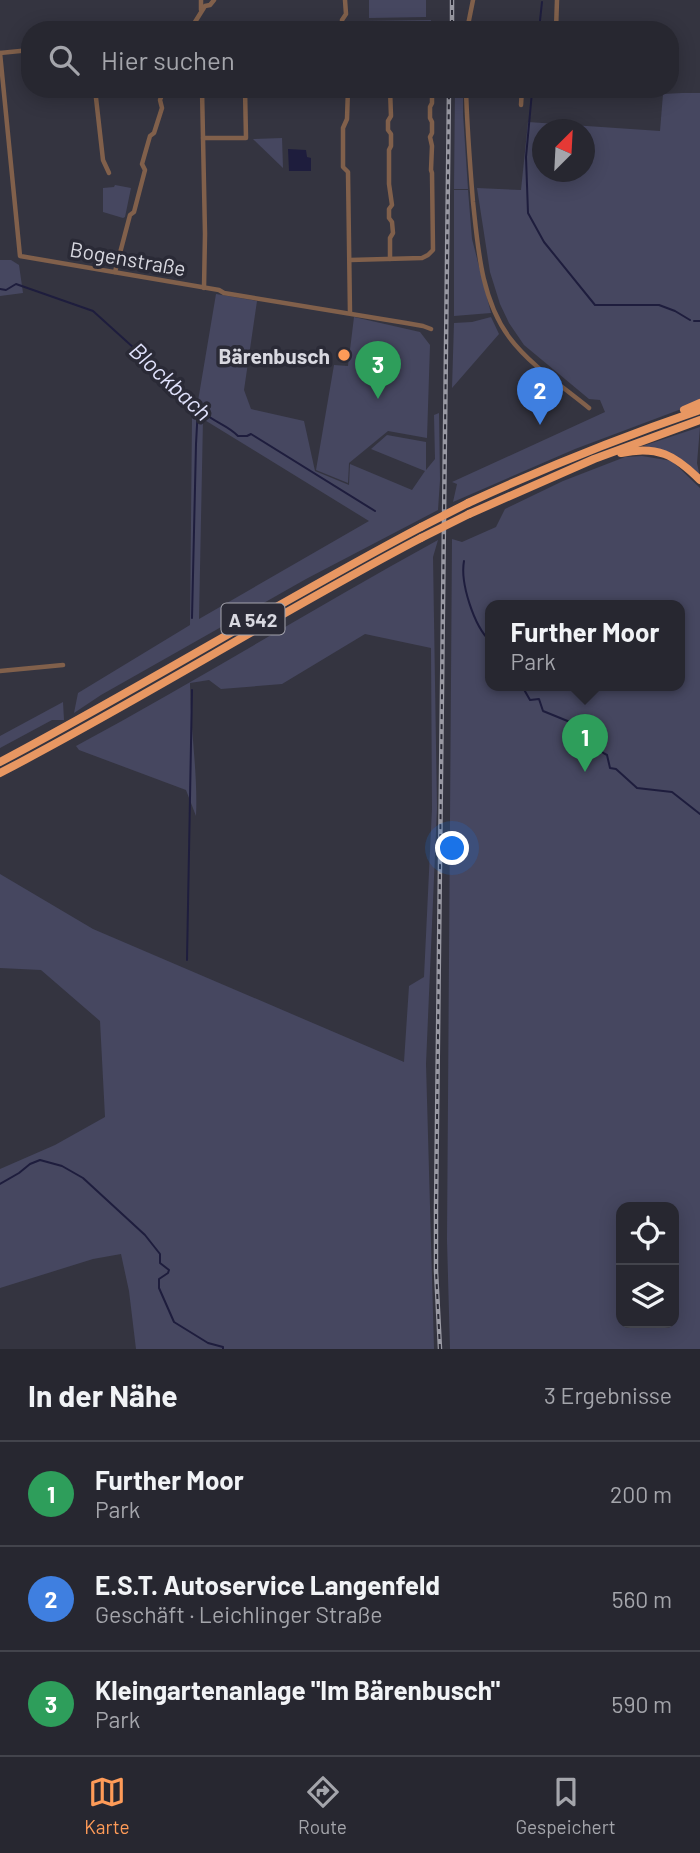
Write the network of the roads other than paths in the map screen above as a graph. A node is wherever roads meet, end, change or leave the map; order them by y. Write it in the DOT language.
graph roads {
  1 [pos="201,0"];
  2 [pos="214,0"];
  3 [pos="345,0"];
  4 [pos="473,0"];
  5 [pos="557,0"];
  6 [pos="201,11"];
  7 [pos="195,21"];
  8 [pos="342,21"];
  9 [pos="469,21"];
  10 [pos="556,21"];
  11 [pos="21,51"];
  12 [pos="0,53"];
  13 [pos="2,93"];
  14 [pos="96,98"];
  15 [pos="161,98"];
  16 [pos="202,98"];
  17 [pos="244,98"];
  18 [pos="348,98"];
  19 [pos="390,98"];
  20 [pos="432,98"];
  21 [pos="467,98"];
  22 [pos="521,98"];
  23 [pos="521,105"];
  24 [pos="203,138"];
  25 [pos="109,173"];
  26 [pos="390,259"];
  27 [pos="350,260"];
  28 [pos="115,272"];
  29 [pos="204,288"];
  30 [pos="350,313"];
  31 [pos="431,329"];
  32 [pos="700,403"];
  33 [pos="589,408"];
  34 [pos="700,410"];
  35 [pos="700,420"];
  36 [pos="638,431"];
  37 [pos="594,459"];
  38 [pos="700,480"];
  39 [pos="63,665"];
  40 [pos="0,671"];
  41 [pos="0,762"];
  42 [pos="0,773"];
  1 -- 6 [label="street"];
  2 -- 6 [label="street"];
  3 -- 8 [label="street"];
  4 -- 9 [label="street"];
  5 -- 10 [label="street"];
  6 -- 7 [label="street"];
  11 -- 12 [label="street"];
  12 -- 13 [label="street, Bogenstraße"];
  13 -- 28 [label="street, Bogenstraße"];
  14 -- 25 [label="street"];
  15 -- 28 [label="street"];
  16 -- 24 [label="street"];
  17 -- 24 [label="street"];
  18 -- 27 [label="street"];
  19 -- 26 [label="street"];
  20 -- 26 [label="street"];
  21 -- 33 [label="street"];
  22 -- 23 [label="street"];
  24 -- 29 [label="street"];
  26 -- 27 [label="street"];
  27 -- 30 [label="street"];
  28 -- 29 [label="street, Bogenstraße"];
  29 -- 30 [label="street, Bogenstraße"];
  30 -- 31 [label="street, Bogenstraße"];
  32 -- 36 [label="highway"];
  34 -- 36 [label="highway, A 542"];
  35 -- 37 [label="highway, A 542"];
  36 -- 41 [label="highway, A 542, bridge"];
  37 -- 38 [label="highway"];
  37 -- 42 [label="highway, A 542, bridge"];
  39 -- 40 [label="street"];
}
